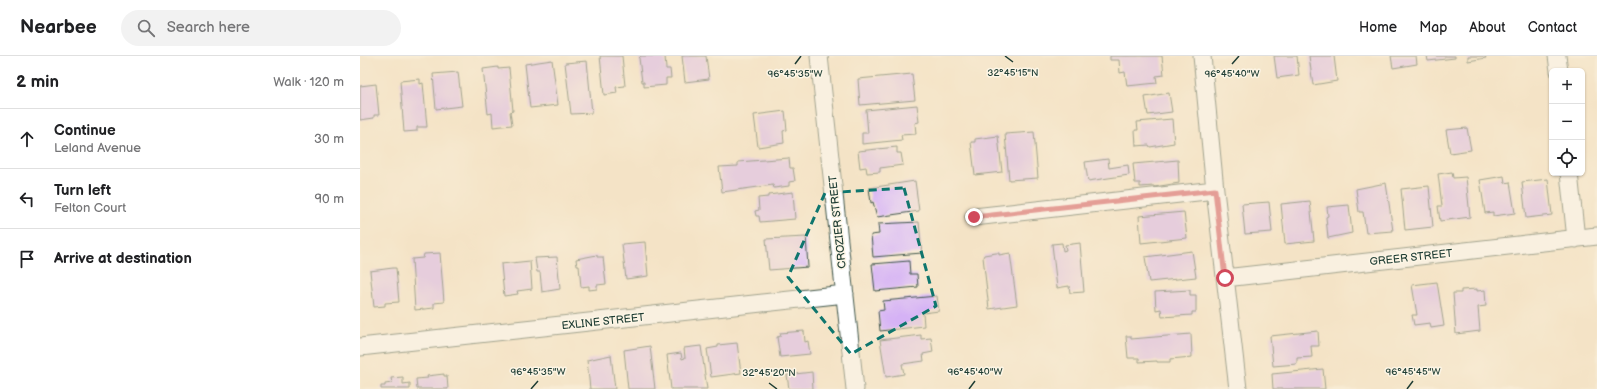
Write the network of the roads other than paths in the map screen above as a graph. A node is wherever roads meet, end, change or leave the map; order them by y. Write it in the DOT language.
graph roads {
  1 [pos="819,56"];
  2 [pos="1202,56"];
  3 [pos="1557,56"];
  4 [pos="1559,68"];
  5 [pos="1569,176"];
  6 [pos="1215,190"];
  7 [pos="974,217"];
  8 [pos="1597,236"];
  9 [pos="1576,239"];
  10 [pos="1225,278"];
  11 [pos="845,294"];
  12 [pos="360,347"];
  13 [pos="855,389"];
  14 [pos="1238,389"];
  1 -- 11 [label="street, CROZIER STREET"];
  2 -- 6 [label="street"];
  3 -- 4 [label="street"];
  5 -- 9 [label="street"];
  6 -- 7 [label="street"];
  6 -- 10 [label="street"];
  8 -- 9 [label="street, GREER STREET"];
  9 -- 10 [label="street, GREER STREET"];
  10 -- 14 [label="street"];
  11 -- 12 [label="street, EXLINE STREET"];
  11 -- 13 [label="street, CROZIER STREET"];
}
